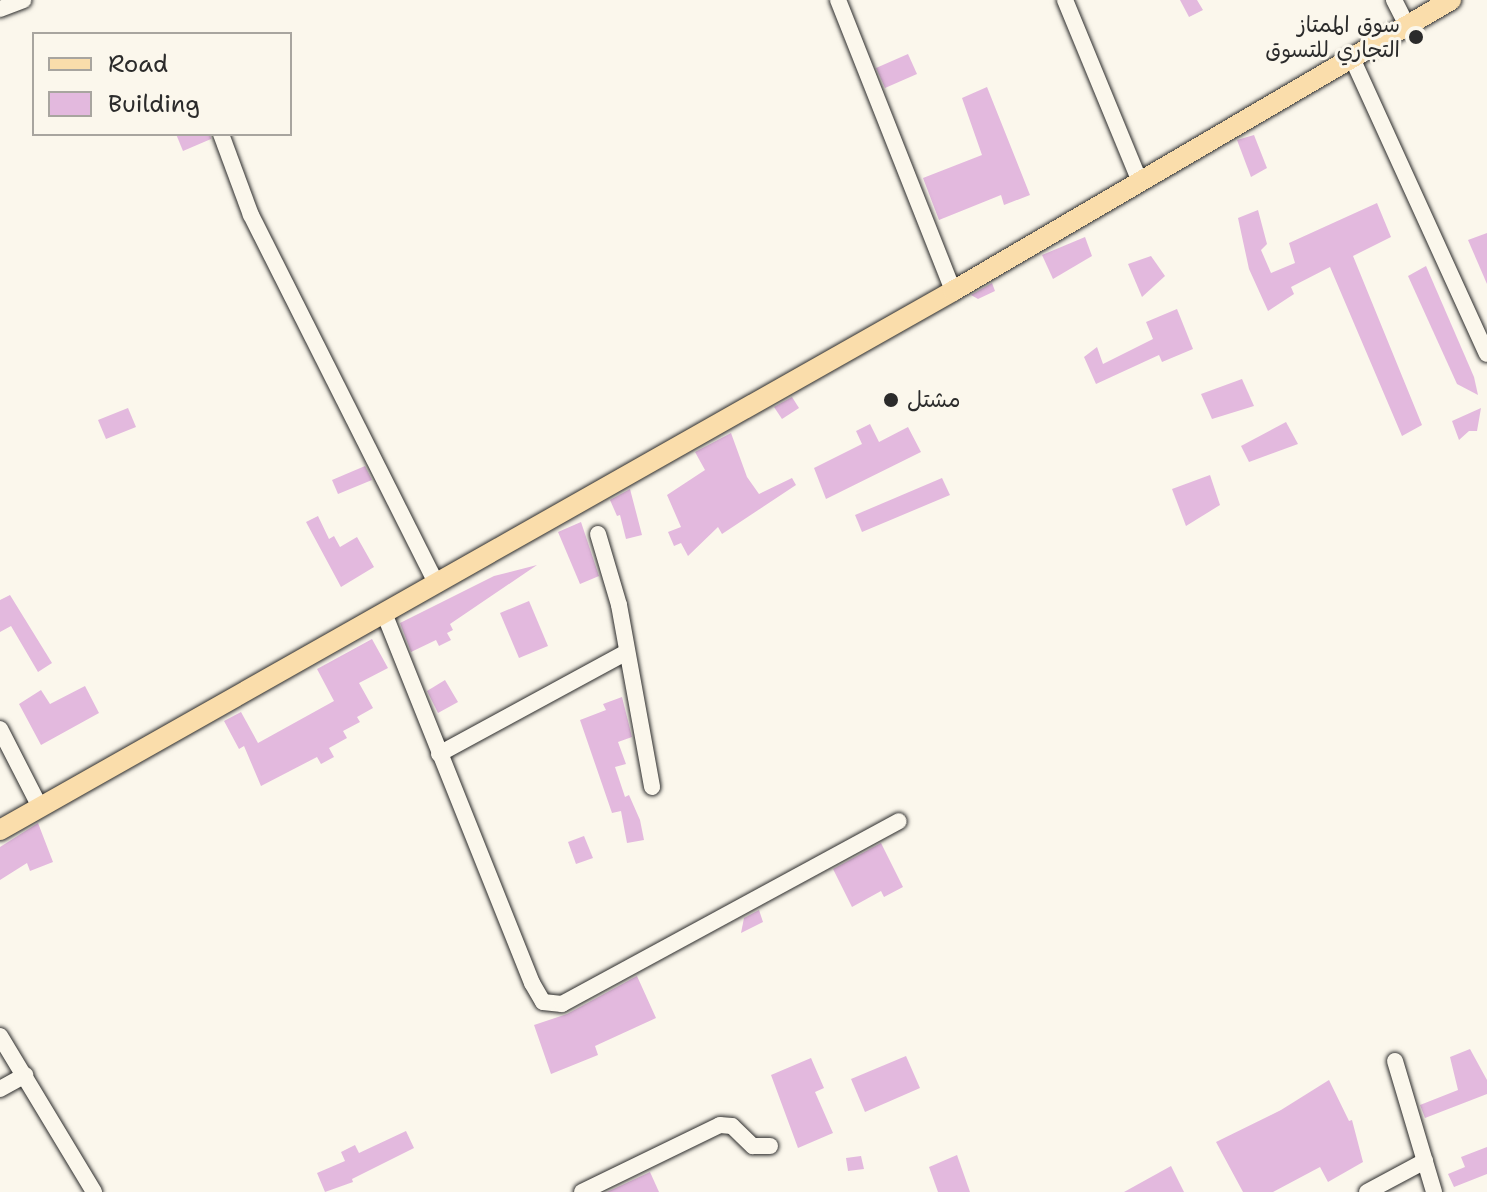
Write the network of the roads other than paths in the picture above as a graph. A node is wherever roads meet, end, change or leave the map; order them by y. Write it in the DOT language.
graph roads {
  1 [pos="23,0"];
  2 [pos="838,0"];
  3 [pos="1065,0"];
  4 [pos="1394,0"];
  5 [pos="1451,0"];
  6 [pos="0,9"];
  7 [pos="1407,26"];
  8 [pos="1352,58"];
  9 [pos="222,136"];
  10 [pos="1140,182"];
  11 [pos="953,291"];
  12 [pos="1485,343"];
  13 [pos="598,534"];
  14 [pos="436,583"];
  15 [pos="384,613"];
  16 [pos="627,652"];
  17 [pos="0,729"];
  18 [pos="439,754"];
  19 [pos="652,787"];
  20 [pos="40,807"];
  21 [pos="899,821"];
  22 [pos="0,830"];
  23 [pos="0,1036"];
  24 [pos="1395,1061"];
  25 [pos="25,1075"];
  26 [pos="0,1089"];
  27 [pos="770,1146"];
  28 [pos="1425,1161"];
  29 [pos="94,1192"];
  30 [pos="582,1192"];
  31 [pos="1367,1192"];
  32 [pos="1434,1192"];
  1 -- 6 [label="street"];
  2 -- 11 [label="street"];
  3 -- 10 [label="street"];
  4 -- 7 [label="street"];
  5 -- 7 [label="main road"];
  7 -- 8 [label="main road"];
  8 -- 10 [label="main road"];
  8 -- 12 [label="street"];
  9 -- 14 [label="street"];
  10 -- 11 [label="main road"];
  11 -- 14 [label="main road"];
  13 -- 16 [label="street"];
  14 -- 15 [label="main road"];
  15 -- 18 [label="street"];
  15 -- 20 [label="main road"];
  16 -- 18 [label="street"];
  16 -- 19 [label="street"];
  17 -- 20 [label="street"];
  18 -- 21 [label="street"];
  20 -- 22 [label="main road"];
  23 -- 25 [label="street"];
  24 -- 28 [label="street"];
  25 -- 26 [label="street"];
  25 -- 29 [label="street"];
  27 -- 30 [label="street"];
  28 -- 31 [label="street"];
  28 -- 32 [label="street"];
}
